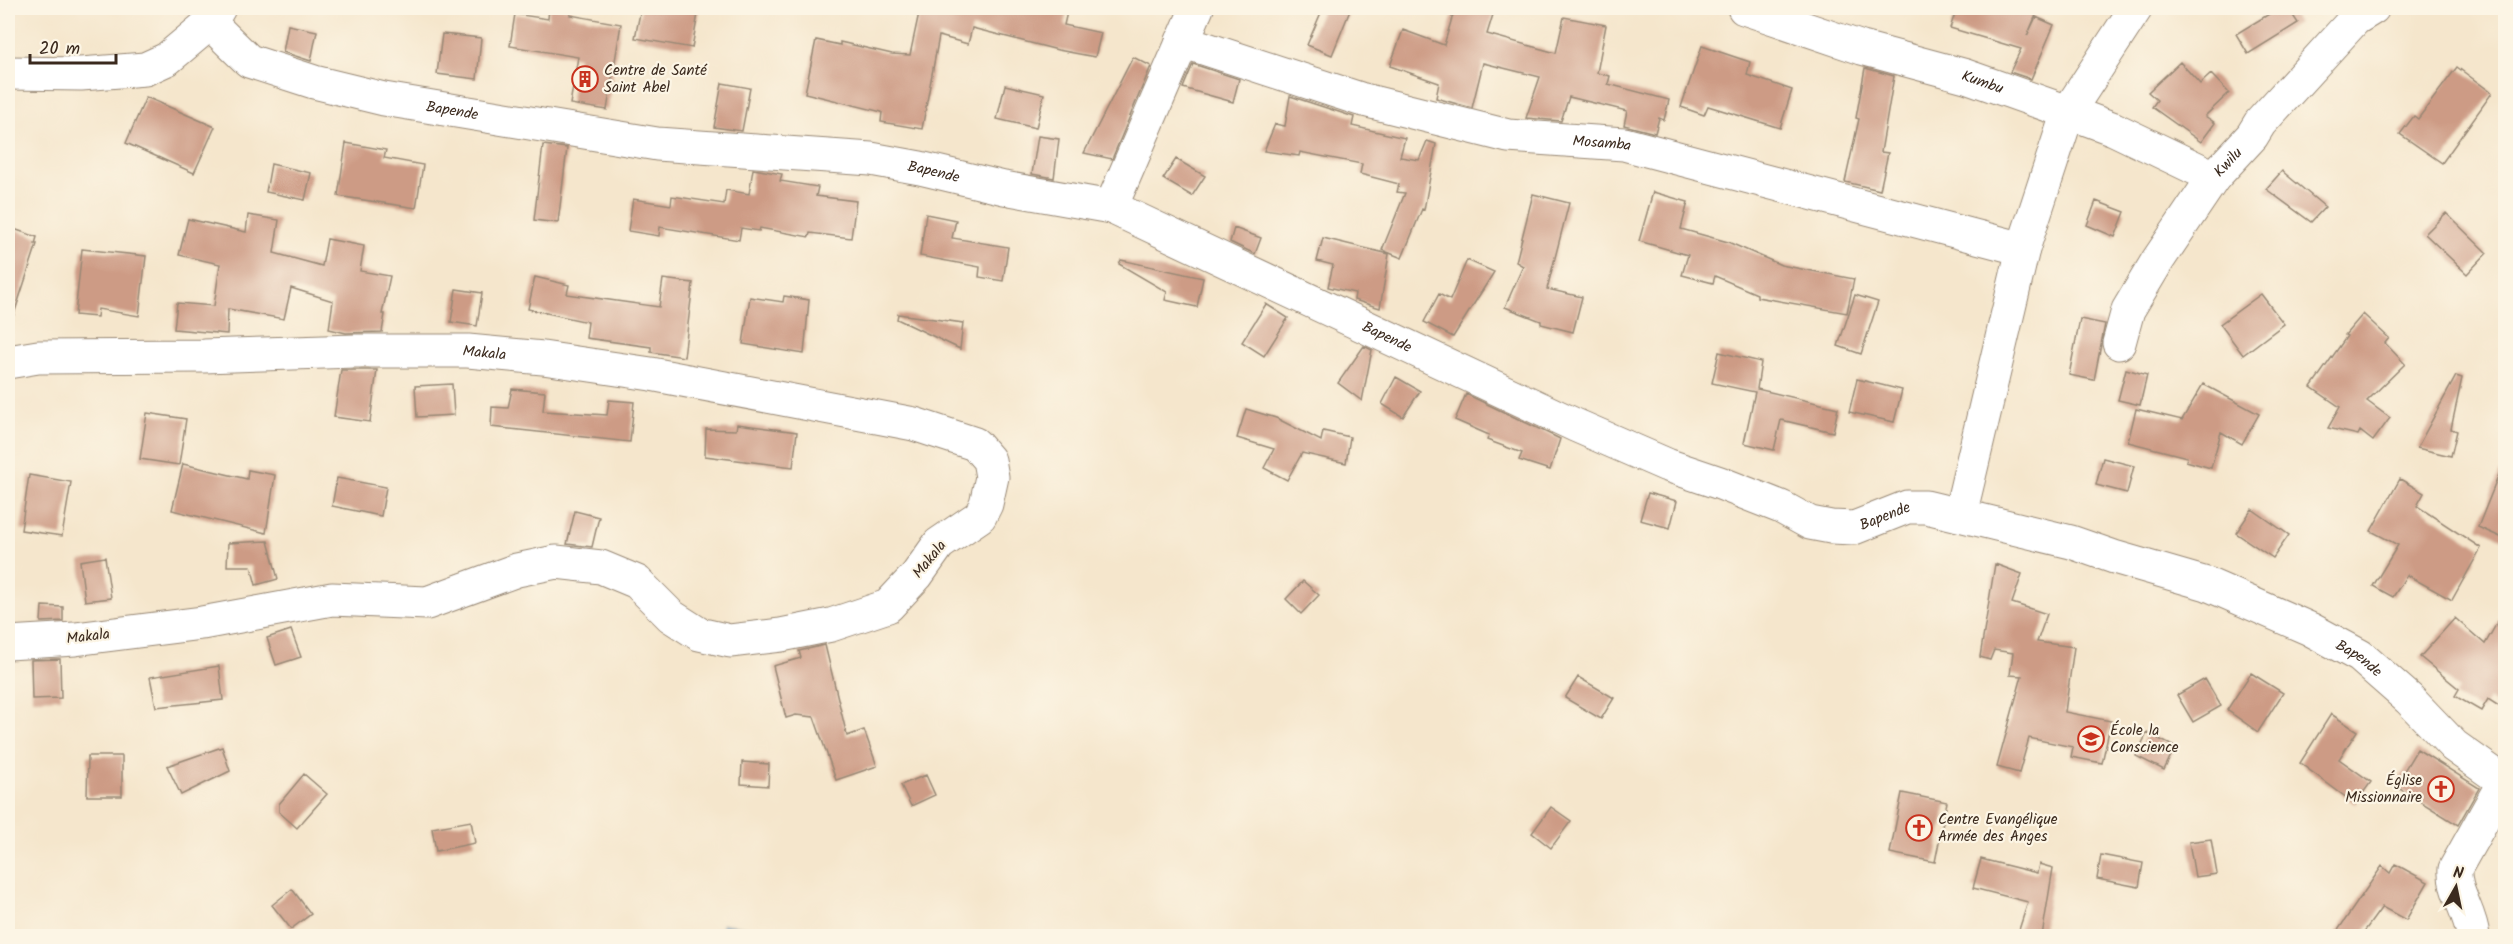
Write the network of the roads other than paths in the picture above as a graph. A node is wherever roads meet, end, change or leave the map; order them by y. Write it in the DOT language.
graph roads {
  1 [pos="1197,8"];
  2 [pos="1744,8"];
  3 [pos="2136,8"];
  4 [pos="2373,8"];
  5 [pos="215,15"];
  6 [pos="1182,41"];
  7 [pos="8,73"];
  8 [pos="2068,112"];
  9 [pos="2214,177"];
  10 [pos="1111,207"];
  11 [pos="2023,249"];
  12 [pos="2119,343"];
  13 [pos="8,362"];
  14 [pos="1960,515"];
  15 [pos="8,643"];
  16 [pos="2505,781"];
  17 [pos="2473,936"];
  1 -- 6 [label="street"];
  2 -- 8 [label="street, Kumbu"];
  3 -- 8 [label="street"];
  4 -- 9 [label="street, Kwilu"];
  5 -- 7 [label="street"];
  5 -- 10 [label="street, Bapende"];
  6 -- 10 [label="street"];
  6 -- 11 [label="street, Mosamba"];
  8 -- 9 [label="street, Kumbu"];
  8 -- 11 [label="street"];
  9 -- 12 [label="street, Kwilu"];
  10 -- 14 [label="street, Bapende"];
  11 -- 14 [label="street"];
  13 -- 15 [label="street, Makala"];
  14 -- 16 [label="street, Bapende"];
  16 -- 17 [label="street"];
}
